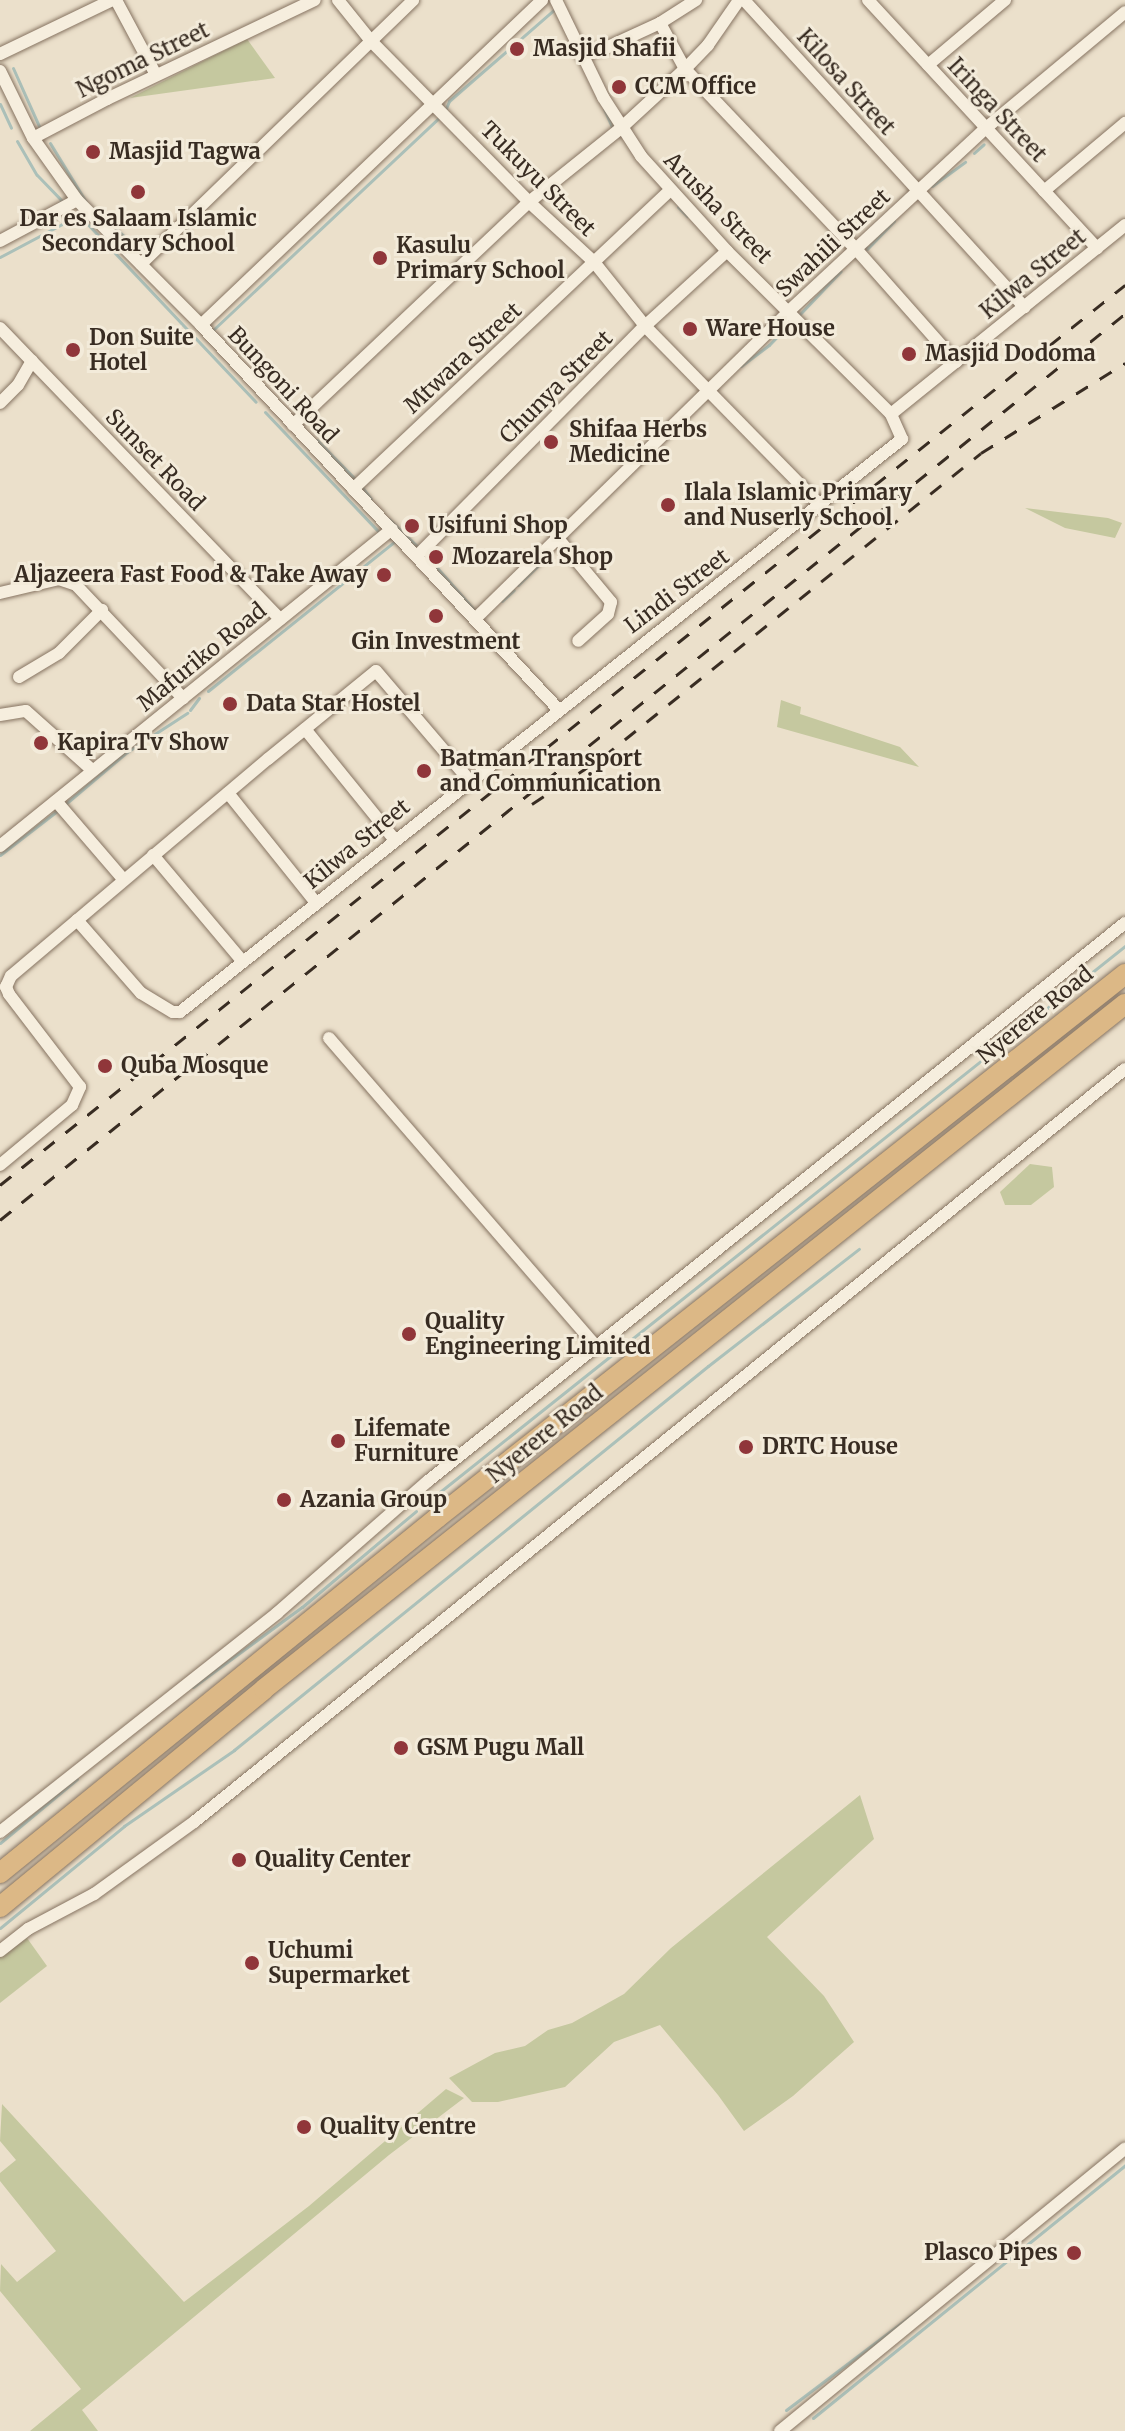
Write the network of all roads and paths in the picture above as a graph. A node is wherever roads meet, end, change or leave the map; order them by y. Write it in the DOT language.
graph roads {
  1 [pos="114,0"];
  2 [pos="315,0"];
  3 [pos="338,0"];
  4 [pos="413,0"];
  5 [pos="542,0"];
  6 [pos="556,0"];
  7 [pos="696,0"];
  8 [pos="742,0"];
  9 [pos="868,0"];
  10 [pos="1005,0"];
  11 [pos="1125,12"];
  12 [pos="660,23"];
  13 [pos="371,41"];
  14 [pos="0,54"];
  15 [pos="581,55"];
  16 [pos="928,65"];
  17 [pos="685,69"];
  18 [pos="0,71"];
  19 [pos="156,75"];
  20 [pos="435,103"];
  21 [pos="1125,123"];
  22 [pos="621,128"];
  23 [pos="986,128"];
  24 [pos="33,138"];
  25 [pos="670,190"];
  26 [pos="918,191"];
  27 [pos="1044,191"];
  28 [pos="77,200"];
  29 [pos="529,202"];
  30 [pos="1125,225"];
  31 [pos="0,241"];
  32 [pos="1097,248"];
  33 [pos="856,249"];
  34 [pos="727,251"];
  35 [pos="594,262"];
  36 [pos="141,264"];
  37 [pos="1024,307"];
  38 [pos="790,310"];
  39 [pos="201,325"];
  40 [pos="645,326"];
  41 [pos="0,328"];
  42 [pos="32,361"];
  43 [pos="956,362"];
  44 [pos="707,388"];
  45 [pos="0,403"];
  46 [pos="891,414"];
  47 [pos="293,425"];
  48 [pos="353,489"];
  49 [pos="821,506"];
  50 [pos="392,529"];
  51 [pos="556,536"];
  52 [pos="417,556"];
  53 [pos="0,593"];
  54 [pos="102,610"];
  55 [pos="476,618"];
  56 [pos="280,619"];
  57 [pos="578,641"];
  58 [pos="19,677"];
  59 [pos="183,698"];
  60 [pos="559,710"];
  61 [pos="0,715"];
  62 [pos="305,729"];
  63 [pos="92,770"];
  64 [pos="469,780"];
  65 [pos="228,793"];
  66 [pos="56,801"];
  67 [pos="395,840"];
  68 [pos="0,846"];
  69 [pos="153,855"];
  70 [pos="123,879"];
  71 [pos="316,903"];
  72 [pos="77,920"];
  73 [pos="1125,923"];
  74 [pos="243,962"];
  75 [pos="1125,974"];
  76 [pos="1125,1004"];
  77 [pos="329,1038"];
  78 [pos="1125,1069"];
  79 [pos="0,1165"];
  80 [pos="596,1346"];
  81 [pos="0,1832"];
  82 [pos="0,1873"];
  83 [pos="0,1907"];
  84 [pos="0,1951"];
  85 [pos="1125,2149"];
  86 [pos="780,2431"];
  1 -- 14 [label="street"];
  1 -- 19 [label="street"];
  2 -- 19 [label="street, Ngoma Street"];
  3 -- 13 [label="street, Tukuyu Street"];
  4 -- 13 [label="street"];
  5 -- 20 [label="street"];
  6 -- 15 [label="street, Arusha Street"];
  7 -- 12 [label="street"];
  8 -- 17 [label="street"];
  8 -- 26 [label="street, Kilosa Street"];
  9 -- 16 [label="street, Iringa Street"];
  10 -- 16 [label="street"];
  11 -- 23 [label="street"];
  12 -- 15 [label="street"];
  12 -- 17 [label="street"];
  13 -- 20 [label="street, Tukuyu Street"];
  13 -- 36 [label="street"];
  15 -- 22 [label="street, Arusha Street"];
  16 -- 23 [label="street, Iringa Street"];
  17 -- 22 [label="street"];
  17 -- 33 [label="street"];
  18 -- 24 [label="street, Bungoni Road"];
  19 -- 24 [label="street, Ngoma Street"];
  20 -- 29 [label="street, Tukuyu Street"];
  20 -- 39 [label="street"];
  21 -- 27 [label="street"];
  22 -- 25 [label="street, Arusha Street"];
  22 -- 29 [label="street"];
  23 -- 26 [label="street, Swahili Street"];
  23 -- 27 [label="street, Iringa Street"];
  24 -- 28 [label="street, Bungoni Road"];
  25 -- 34 [label="street, Arusha Street"];
  25 -- 35 [label="street, Mtwara Street"];
  26 -- 33 [label="street, Swahili Street"];
  26 -- 37 [label="street, Kilosa Street"];
  27 -- 32 [label="street, Iringa Street"];
  28 -- 31 [label="street"];
  28 -- 36 [label="street, Bungoni Road"];
  29 -- 35 [label="street, Tukuyu Street"];
  29 -- 47 [label="street"];
  30 -- 32 [label="street, Kilwa Street"];
  32 -- 37 [label="street, Kilwa Street"];
  33 -- 38 [label="street, Swahili Street"];
  33 -- 43 [label="street"];
  34 -- 38 [label="street, Arusha Street"];
  34 -- 40 [label="street, Chunya Street"];
  35 -- 40 [label="street, Tukuyu Street"];
  35 -- 48 [label="street, Mtwara Street"];
  36 -- 39 [label="street, Bungoni Road"];
  37 -- 43 [label="street, Kilwa Street"];
  38 -- 44 [label="street, Swahili Street"];
  38 -- 46 [label="street, Arusha Street"];
  39 -- 47 [label="street, Bungoni Road"];
  40 -- 44 [label="street, Tukuyu Street"];
  40 -- 52 [label="street, Chunya Street"];
  41 -- 42 [label="street, Sunset Road"];
  42 -- 45 [label="street"];
  42 -- 56 [label="street, Sunset Road"];
  43 -- 46 [label="street, Kilwa Street"];
  44 -- 49 [label="street, Tukuyu Street"];
  44 -- 51 [label="street"];
  46 -- 49 [label="street, Lindi Street"];
  47 -- 48 [label="street, Bungoni Road"];
  48 -- 50 [label="street, Bungoni Road"];
  49 -- 60 [label="street, Lindi Street"];
  50 -- 52 [label="street, Bungoni Road"];
  50 -- 56 [label="street, Mafuriko Road"];
  51 -- 55 [label="street"];
  51 -- 57 [label="street"];
  52 -- 55 [label="street, Bungoni Road"];
  53 -- 54 [label="street"];
  54 -- 58 [label="street"];
  54 -- 59 [label="street"];
  55 -- 60 [label="street, Bungoni Road"];
  56 -- 59 [label="street, Mafuriko Road"];
  59 -- 63 [label="street, Mafuriko Road"];
  60 -- 64 [label="street, Kilwa Street"];
  61 -- 63 [label="street"];
  62 -- 64 [label="street"];
  62 -- 65 [label="street"];
  62 -- 67 [label="street"];
  63 -- 66 [label="street, Mafuriko Road"];
  64 -- 67 [label="street, Kilwa Street"];
  65 -- 69 [label="street"];
  65 -- 71 [label="street"];
  66 -- 68 [label="street, Mafuriko Road"];
  66 -- 70 [label="street"];
  67 -- 71 [label="street, Kilwa Street"];
  69 -- 70 [label="street"];
  69 -- 74 [label="street"];
  70 -- 72 [label="street"];
  71 -- 74 [label="street, Kilwa Street"];
  72 -- 74 [label="street, Kilwa Street"];
  72 -- 79 [label="street"];
  73 -- 80 [label="street"];
  75 -- 82 [label="highway, Nyerere Road"];
  76 -- 83 [label="highway, Nyerere Road"];
  77 -- 80 [label="street"];
  78 -- 84 [label="street"];
  80 -- 81 [label="street"];
  85 -- 86 [label="street"];
}
